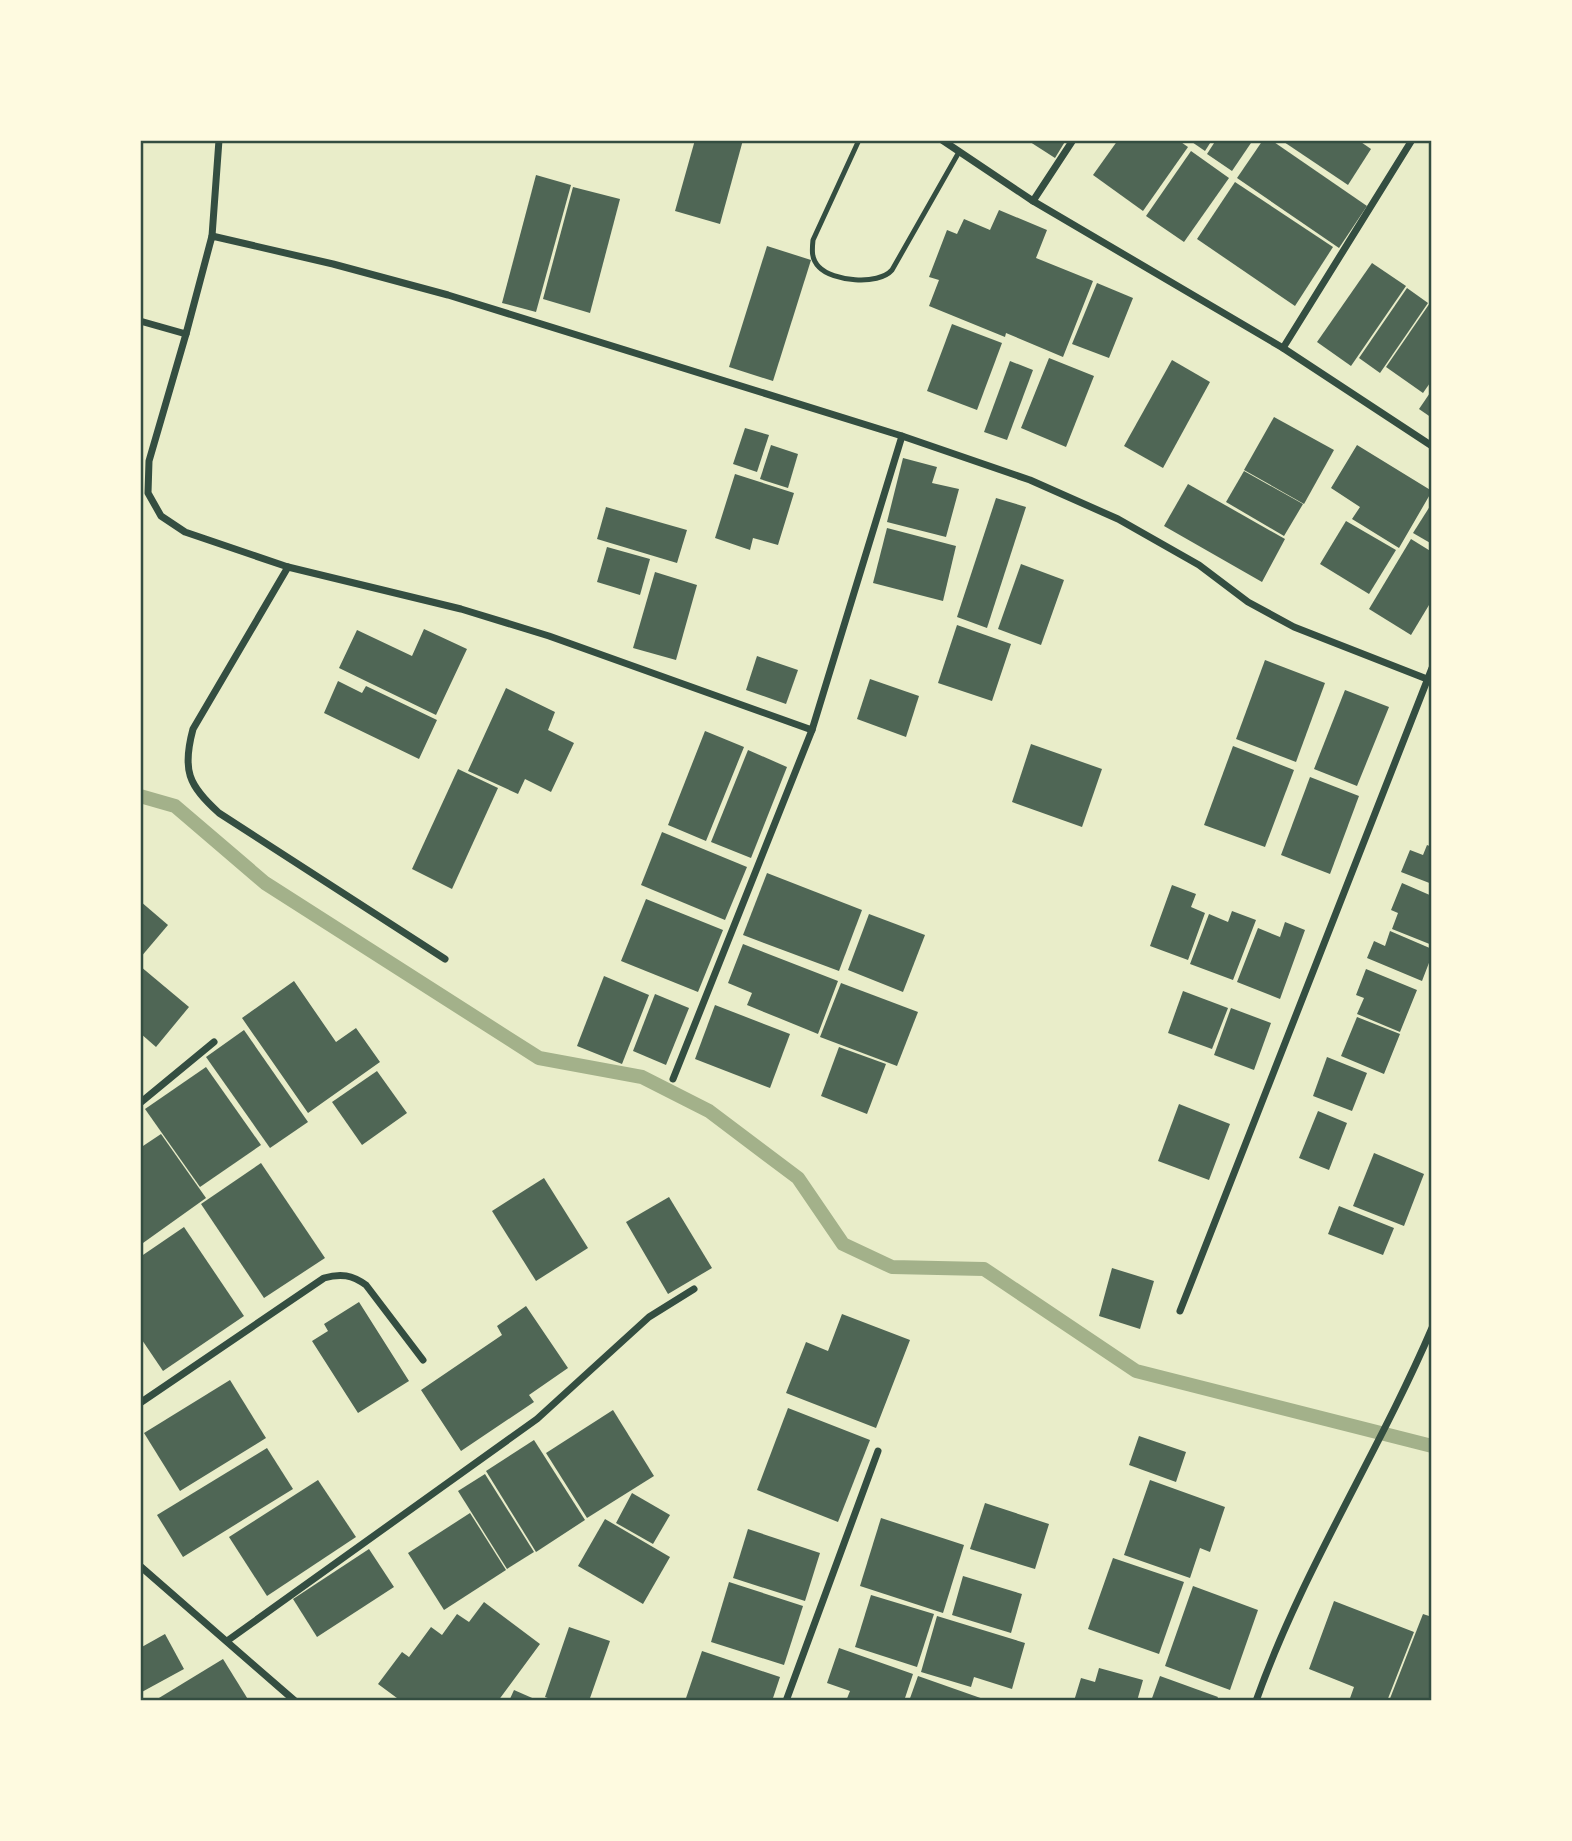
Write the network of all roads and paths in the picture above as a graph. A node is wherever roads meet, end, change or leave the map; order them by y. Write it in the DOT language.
graph roads {
  1 [pos="219,140"];
  2 [pos="859,140"];
  3 [pos="942,140"];
  4 [pos="1073,140"];
  5 [pos="1412,140"];
  6 [pos="959,152"];
  7 [pos="1033,201"];
  8 [pos="212,236"];
  9 [pos="140,321"];
  10 [pos="186,334"];
  11 [pos="1283,348"];
  12 [pos="902,436"];
  13 [pos="1432,446"];
  14 [pos="288,567"];
  15 [pos="1432,668"];
  16 [pos="1427,679"];
  17 [pos="811,730"];
  18 [pos="444,958"];
  19 [pos="214,1042"];
  20 [pos="673,1079"];
  21 [pos="140,1103"];
  22 [pos="694,1289"];
  23 [pos="1180,1311"];
  24 [pos="1432,1328"];
  25 [pos="423,1360"];
  26 [pos="140,1403"];
  27 [pos="878,1451"];
  28 [pos="140,1566"];
  29 [pos="227,1641"];
  30 [pos="295,1701"];
  31 [pos="786,1701"];
  32 [pos="1256,1701"];
  1 -- 8 [label="street"];
  2 -- 6 [label="lane"];
  3 -- 6 [label="street"];
  4 -- 7 [label="street"];
  5 -- 11 [label="street"];
  6 -- 7 [label="street"];
  7 -- 11 [label="street"];
  8 -- 10 [label="street"];
  8 -- 12 [label="street"];
  9 -- 10 [label="street"];
  10 -- 14 [label="street"];
  11 -- 13 [label="street"];
  12 -- 16 [label="street"];
  12 -- 17 [label="street"];
  14 -- 17 [label="street"];
  14 -- 18 [label="street"];
  15 -- 16 [label="street"];
  16 -- 23 [label="street"];
  17 -- 20 [label="street"];
  19 -- 21 [label="street"];
  22 -- 29 [label="street"];
  24 -- 32 [label="street"];
  25 -- 26 [label="street"];
  27 -- 31 [label="street"];
  28 -- 29 [label="street"];
  29 -- 30 [label="street"];
}
